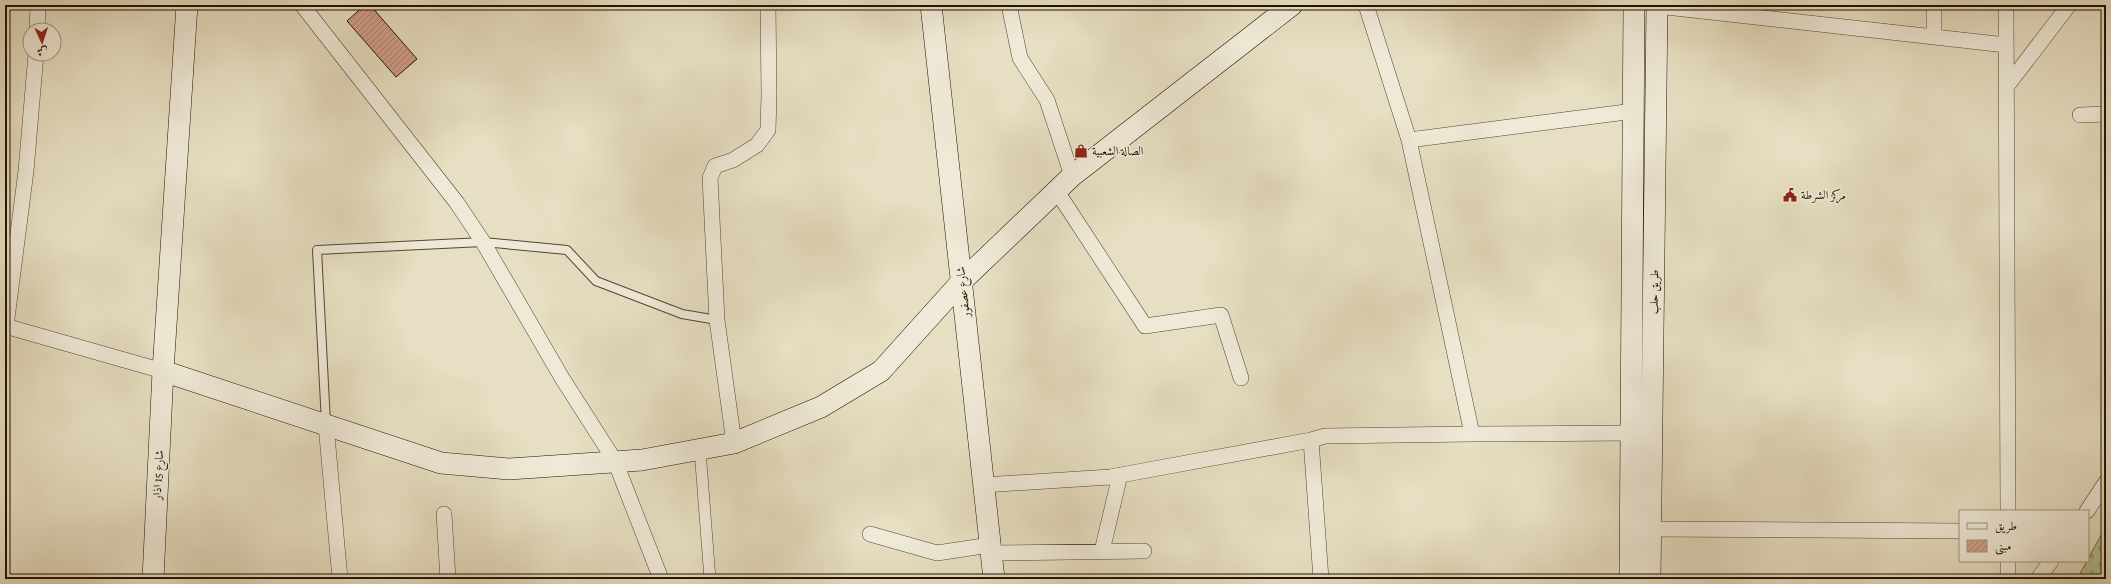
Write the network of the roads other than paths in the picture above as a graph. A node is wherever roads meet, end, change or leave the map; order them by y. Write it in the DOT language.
graph roads {
  1 [pos="38,5"];
  2 [pos="187,5"];
  3 [pos="302,5"];
  4 [pos="768,5"];
  5 [pos="931,5"];
  6 [pos="1009,5"];
  7 [pos="1292,5"];
  8 [pos="1366,5"];
  9 [pos="1634,5"];
  10 [pos="1657,5"];
  11 [pos="1934,5"];
  12 [pos="2006,5"];
  13 [pos="2069,5"];
  14 [pos="37,22"];
  15 [pos="1934,37"];
  16 [pos="2006,46"];
  17 [pos="35,62"];
  18 [pos="2007,86"];
  19 [pos="1634,111"];
  20 [pos="2106,114"];
  21 [pos="2080,115"];
  22 [pos="1409,140"];
  23 [pos="1072,176"];
  24 [pos="1056,190"];
  25 [pos="483,242"];
  26 [pos="962,281"];
  27 [pos="717,320"];
  28 [pos="6,326"];
  29 [pos="163,371"];
  30 [pos="1241,378"];
  31 [pos="326,425"];
  32 [pos="1632,433"];
  33 [pos="1472,434"];
  34 [pos="1311,440"];
  35 [pos="734,443"];
  36 [pos="700,450"];
  37 [pos="615,462"];
  38 [pos="1120,475"];
  39 [pos="2106,482"];
  40 [pos="984,485"];
  41 [pos="2008,510"];
  42 [pos="2088,510"];
  43 [pos="444,514"];
  44 [pos="1650,529"];
  45 [pos="1959,531"];
  46 [pos="870,534"];
  47 [pos="991,549"];
  48 [pos="1102,551"];
  49 [pos="1144,551"];
  50 [pos="2008,562"];
  51 [pos="2050,562"];
  52 [pos="153,579"];
  53 [pos="340,579"];
  54 [pos="448,579"];
  55 [pos="661,579"];
  56 [pos="710,579"];
  57 [pos="994,579"];
  58 [pos="1322,579"];
  59 [pos="1630,579"];
  60 [pos="1650,579"];
  61 [pos="2008,579"];
  62 [pos="2038,579"];
  1 -- 14 [label="street"];
  2 -- 29 [label="main road, شارع 15 اذار"];
  3 -- 25 [label="street"];
  4 -- 27 [label="street"];
  5 -- 26 [label="main road, شارع عصفور"];
  6 -- 23 [label="street"];
  7 -- 23 [label="main road"];
  8 -- 22 [label="street"];
  9 -- 19 [label="main road"];
  10 -- 15 [label="street"];
  10 -- 44 [label="main road, طريق حلب"];
  11 -- 15 [label="street"];
  12 -- 16 [label="street"];
  13 -- 18 [label="street"];
  15 -- 16 [label="street"];
  16 -- 18 [label="street"];
  17 -- 28 [label="street"];
  18 -- 41 [label="street"];
  19 -- 22 [label="street"];
  19 -- 32 [label="main road"];
  20 -- 21 [label="street"];
  22 -- 33 [label="street"];
  23 -- 24 [label="main road"];
  24 -- 26 [label="main road"];
  24 -- 30 [label="street"];
  25 -- 27 [label="lane"];
  25 -- 31 [label="lane"];
  25 -- 37 [label="street"];
  26 -- 35 [label="main road"];
  26 -- 40 [label="main road, شارع عصفور"];
  27 -- 35 [label="street"];
  28 -- 29 [label="street"];
  29 -- 31 [label="main road"];
  29 -- 52 [label="main road, شارع 15 اذار"];
  31 -- 37 [label="main road"];
  31 -- 53 [label="street"];
  32 -- 33 [label="street"];
  32 -- 59 [label="main road"];
  33 -- 34 [label="street"];
  34 -- 38 [label="street"];
  34 -- 58 [label="street"];
  35 -- 36 [label="main road"];
  36 -- 37 [label="main road"];
  36 -- 56 [label="street"];
  37 -- 55 [label="street"];
  38 -- 40 [label="street"];
  38 -- 48 [label="street"];
  39 -- 42 [label="street"];
  40 -- 47 [label="main road, شارع عصفور"];
  43 -- 54 [label="street"];
  44 -- 45 [label="street"];
  44 -- 60 [label="main road, طريق حلب"];
  46 -- 47 [label="street"];
  47 -- 48 [label="street"];
  47 -- 57 [label="main road, شارع عصفور"];
  48 -- 49 [label="street"];
  50 -- 61 [label="street"];
  51 -- 62 [label="street"];
}
